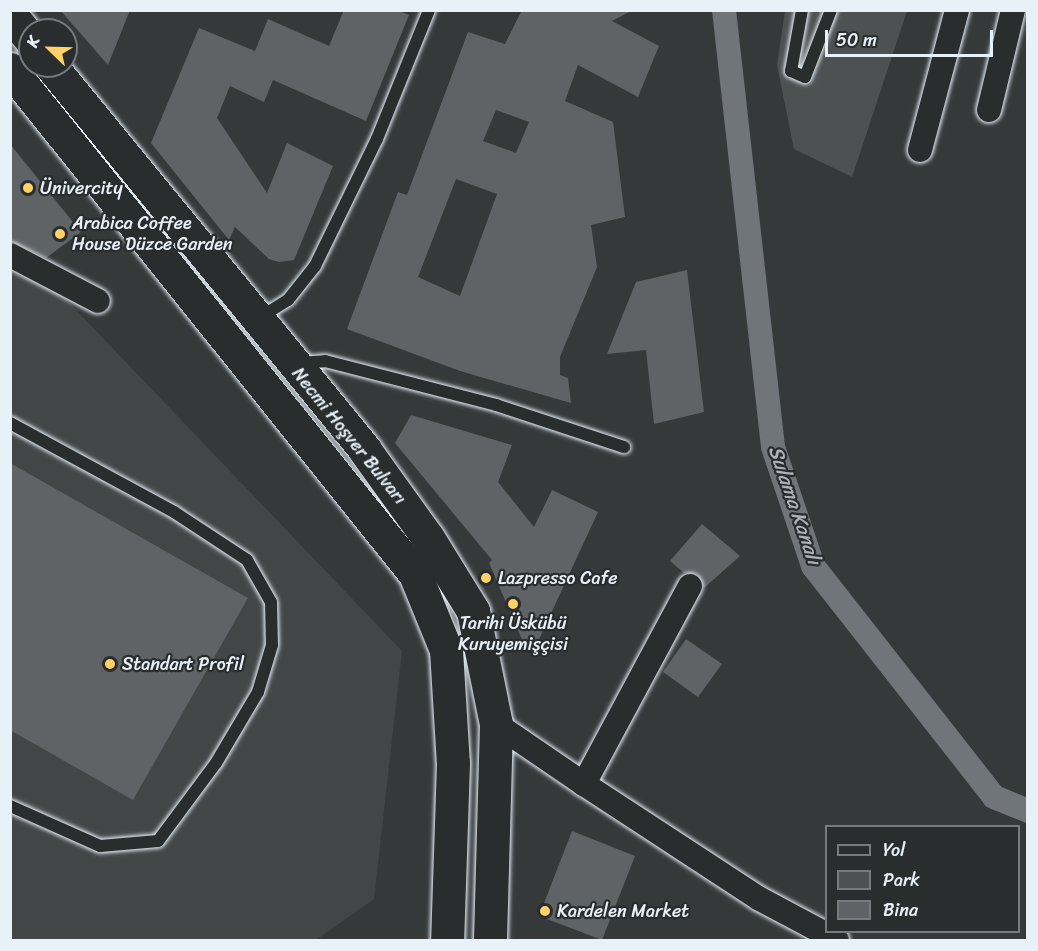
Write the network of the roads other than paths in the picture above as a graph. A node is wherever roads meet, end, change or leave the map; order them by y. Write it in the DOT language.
graph roads {
  1 [pos="429,10"];
  2 [pos="802,10"];
  3 [pos="831,10"];
  4 [pos="957,10"];
  5 [pos="1013,10"];
  6 [pos="10,69"];
  7 [pos="61,78"];
  8 [pos="989,110"];
  9 [pos="920,150"];
  10 [pos="10,255"];
  11 [pos="98,301"];
  12 [pos="256,320"];
  13 [pos="292,364"];
  14 [pos="10,423"];
  15 [pos="624,447"];
  16 [pos="690,586"];
  17 [pos="496,724"];
  18 [pos="584,784"];
  19 [pos="10,806"];
  20 [pos="448,925"];
  21 [pos="428,940"];
  22 [pos="490,940"];
  23 [pos="837,940"];
  1 -- 12 [label="lane"];
  2 -- 3 [label="lane"];
  4 -- 9 [label="street"];
  5 -- 8 [label="street"];
  6 -- 20 [label="main road, Necmi Hoşver Bulvarı"];
  7 -- 12 [label="main road, Necmi Hoşver Bulvarı"];
  10 -- 11 [label="street"];
  12 -- 13 [label="main road, Necmi Hoşver Bulvarı"];
  13 -- 15 [label="lane"];
  13 -- 17 [label="main road, Necmi Hoşver Bulvarı"];
  14 -- 19 [label="lane"];
  16 -- 18 [label="street"];
  17 -- 18 [label="street"];
  17 -- 22 [label="main road, Necmi Hoşver Bulvarı"];
  18 -- 23 [label="street"];
  20 -- 21 [label="main road"];
}
